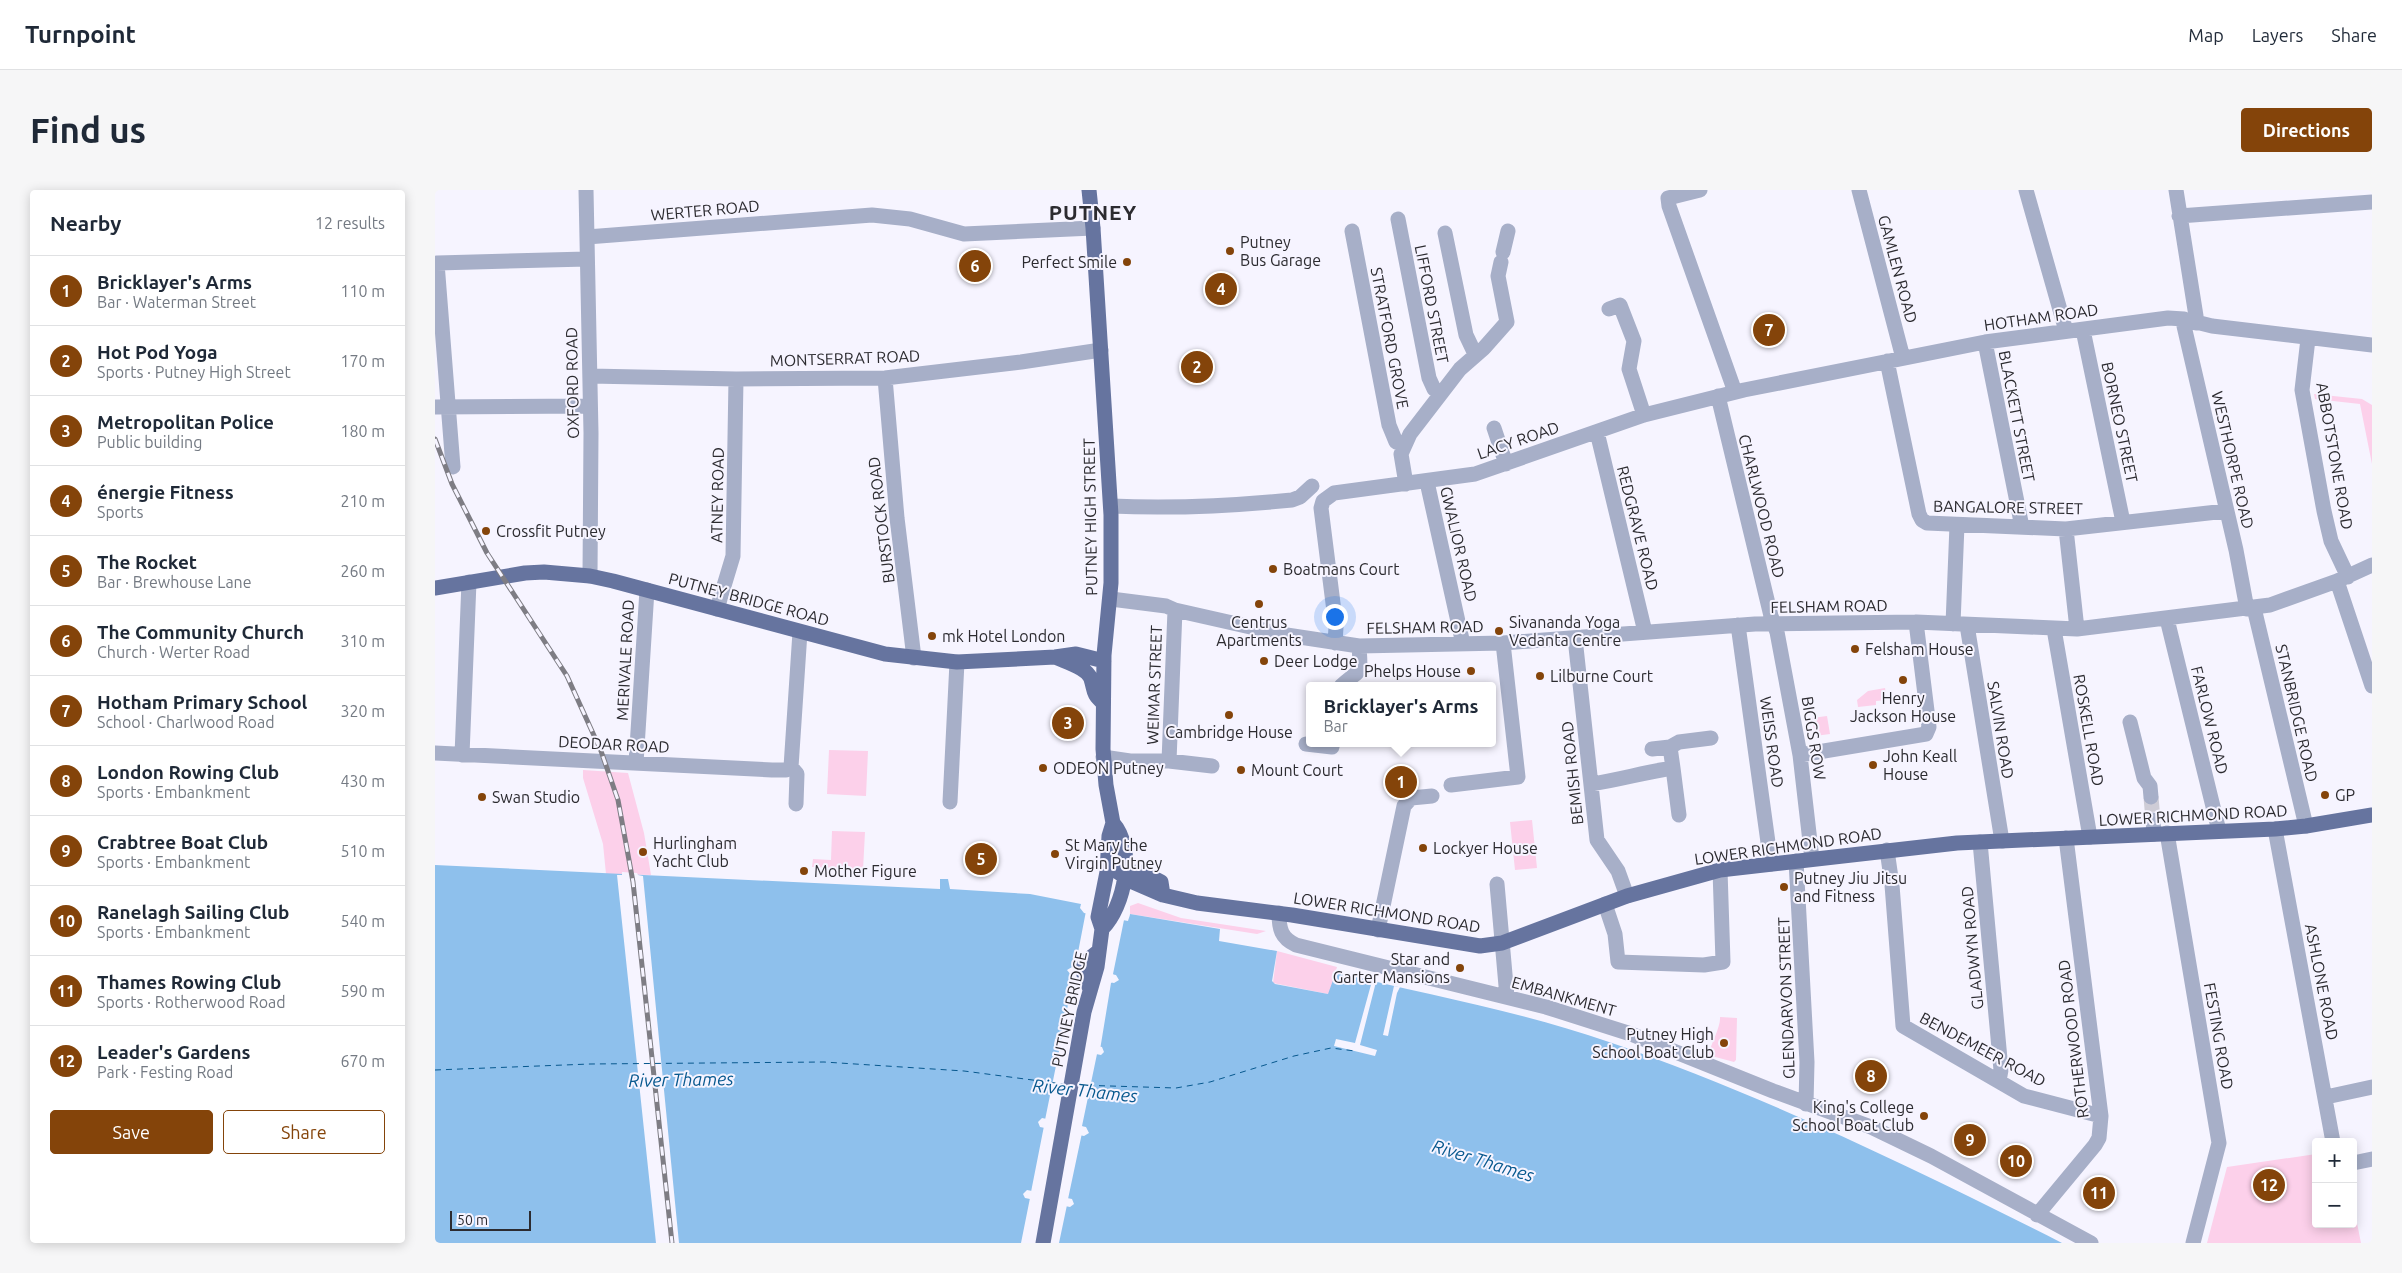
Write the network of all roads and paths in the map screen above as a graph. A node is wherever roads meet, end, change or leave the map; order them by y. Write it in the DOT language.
graph roads {
  1 [pos="586,190"];
  2 [pos="1089,190"];
  3 [pos="1701,190"];
  4 [pos="1859,190"];
  5 [pos="2025,190"];
  6 [pos="2175,190"];
  7 [pos="2372,202"];
  8 [pos="2179,216"];
  9 [pos="1398,218"];
  10 [pos="1093,228"];
  11 [pos="1352,231"];
  12 [pos="1508,231"];
  13 [pos="1445,233"];
  14 [pos="587,237"];
  15 [pos="587,259"];
  16 [pos="1609,309"];
  17 [pos="2190,321"];
  18 [pos="2083,330"];
  19 [pos="2066,332"];
  20 [pos="2308,339"];
  21 [pos="1985,342"];
  22 [pos="2372,345"];
  23 [pos="1101,350"];
  24 [pos="1479,351"];
  25 [pos="1903,358"];
  26 [pos="1887,361"];
  27 [pos="590,376"];
  28 [pos="885,378"];
  29 [pos="737,379"];
  30 [pos="1735,392"];
  31 [pos="1439,393"];
  32 [pos="1718,396"];
  33 [pos="590,406"];
  34 [pos="441,407"];
  35 [pos="1644,415"];
  36 [pos="1494,428"];
  37 [pos="1597,432"];
  38 [pos="1404,446"];
  39 [pos="1506,464"];
  40 [pos="453,468"];
  41 [pos="1427,482"];
  42 [pos="1406,484"];
  43 [pos="1312,486"];
  44 [pos="1111,506"];
  45 [pos="2226,511"];
  46 [pos="2123,522"];
  47 [pos="1957,525"];
  48 [pos="2022,527"];
  49 [pos="2066,529"];
  50 [pos="2372,565"];
  51 [pos="590,576"];
  52 [pos="2343,579"];
  53 [pos="469,582"];
  54 [pos="435,588"];
  55 [pos="647,590"];
  56 [pos="1111,599"];
  57 [pos="2251,608"];
  58 [pos="717,609"];
  59 [pos="1175,610"];
  60 [pos="2167,618"];
  61 [pos="1916,622"];
  62 [pos="1775,624"];
  63 [pos="1737,625"];
  64 [pos="1960,625"];
  65 [pos="2054,629"];
  66 [pos="2077,629"];
  67 [pos="800,632"];
  68 [pos="1645,632"];
  69 [pos="1575,638"];
  70 [pos="1503,642"];
  71 [pos="1335,643"];
  72 [pos="1463,644"];
  73 [pos="1359,646"];
  74 [pos="1055,657"];
  75 [pos="914,658"];
  76 [pos="1104,660"];
  77 [pos="957,662"];
  78 [pos="1347,682"];
  79 [pos="2372,686"];
  80 [pos="1103,703"];
  81 [pos="2130,722"];
  82 [pos="1711,738"];
  83 [pos="1670,746"];
  84 [pos="1652,749"];
  85 [pos="435,754"];
  86 [pos="462,755"];
  87 [pos="1800,755"];
  88 [pos="1103,757"];
  89 [pos="1169,761"];
  90 [pos="636,762"];
  91 [pos="1212,766"];
  92 [pos="791,767"];
  93 [pos="1673,768"];
  94 [pos="1591,784"];
  95 [pos="1451,785"];
  96 [pos="1432,796"];
  97 [pos="2151,797"];
  98 [pos="950,802"];
  99 [pos="796,804"];
  100 [pos="1679,815"];
  101 [pos="2372,815"];
  102 [pos="1113,823"];
  103 [pos="2306,826"];
  104 [pos="2158,829"];
  105 [pos="2275,829"];
  106 [pos="2219,831"];
  107 [pos="2090,837"];
  108 [pos="2066,838"];
  109 [pos="2002,841"];
  110 [pos="1980,842"];
  111 [pos="1887,850"];
  112 [pos="1812,859"];
  113 [pos="1796,861"];
  114 [pos="1771,864"];
  115 [pos="1720,870"];
  116 [pos="1107,872"];
  117 [pos="1126,874"];
  118 [pos="1497,884"];
  119 [pos="1163,895"];
  120 [pos="1627,896"];
  121 [pos="1119,899"];
  122 [pos="1605,904"];
  123 [pos="1279,913"];
  124 [pos="1102,929"];
  125 [pos="1378,930"];
  126 [pos="1502,943"];
  127 [pos="1507,997"];
  128 [pos="1999,1081"];
  129 [pos="2372,1087"];
  130 [pos="2326,1097"];
  131 [pos="1806,1104"];
  132 [pos="2101,1116"];
  133 [pos="2332,1138"];
  134 [pos="2372,1159"];
  135 [pos="2357,1162"];
  136 [pos="2037,1215"];
  137 [pos="1043,1243"];
  138 [pos="2091,1243"];
  139 [pos="2193,1243"];
  1 -- 14 [label="street, OXFORD ROAD"];
  2 -- 10 [label="main road, PUTNEY HIGH STREET"];
  3 -- 30 [label="street"];
  4 -- 25 [label="street, GAMLEN ROAD"];
  5 -- 19 [label="street"];
  6 -- 8 [label="street, WESTHORPE ROAD"];
  7 -- 8 [label="street"];
  8 -- 17 [label="street, WESTHORPE ROAD"];
  9 -- 31 [label="street, LIFFORD STREET"];
  10 -- 14 [label="street, WERTER ROAD"];
  10 -- 23 [label="main road, PUTNEY HIGH STREET"];
  11 -- 38 [label="street, STRATFORD GROVE"];
  12 -- 24 [label="street"];
  13 -- 24 [label="street"];
  14 -- 15 [label="street, OXFORD ROAD"];
  15 -- 27 [label="street, OXFORD ROAD"];
  15 -- 34 [label="street"];
  16 -- 35 [label="street"];
  17 -- 18 [label="street, HOTHAM ROAD"];
  17 -- 20 [label="street, HOTHAM ROAD"];
  17 -- 45 [label="street, WESTHORPE ROAD"];
  18 -- 19 [label="street, HOTHAM ROAD"];
  18 -- 46 [label="street, BORNEO STREET"];
  19 -- 21 [label="street, HOTHAM ROAD"];
  20 -- 22 [label="street, HOTHAM ROAD"];
  20 -- 52 [label="street, ABBOTSTONE ROAD"];
  21 -- 25 [label="street, HOTHAM ROAD"];
  21 -- 48 [label="street, BLACKETT STREET"];
  23 -- 28 [label="street, MONTSERRAT ROAD"];
  23 -- 44 [label="main road, PUTNEY HIGH STREET"];
  24 -- 31 [label="street"];
  25 -- 26 [label="street, HOTHAM ROAD"];
  26 -- 30 [label="street, HOTHAM ROAD"];
  26 -- 47 [label="street, BANGALORE STREET"];
  27 -- 29 [label="street, MONTSERRAT ROAD"];
  27 -- 33 [label="street, OXFORD ROAD"];
  28 -- 29 [label="street, MONTSERRAT ROAD"];
  28 -- 75 [label="street, BURSTOCK ROAD"];
  29 -- 58 [label="street, ATNEY ROAD"];
  30 -- 32 [label="street, HOTHAM ROAD"];
  31 -- 38 [label="street"];
  32 -- 35 [label="street, LACY ROAD"];
  32 -- 62 [label="street, CHARLWOOD ROAD"];
  33 -- 34 [label="street"];
  33 -- 51 [label="street, OXFORD ROAD"];
  34 -- 40 [label="street"];
  35 -- 37 [label="street, LACY ROAD"];
  36 -- 39 [label="street"];
  37 -- 39 [label="street, LACY ROAD"];
  37 -- 68 [label="street, REDGRAVE ROAD"];
  38 -- 42 [label="street"];
  39 -- 41 [label="street, LACY ROAD"];
  41 -- 42 [label="street, LACY ROAD"];
  41 -- 72 [label="street, GWALIOR ROAD"];
  42 -- 71 [label="street, LACY ROAD"];
  43 -- 44 [label="street"];
  44 -- 56 [label="main road, PUTNEY HIGH STREET"];
  45 -- 46 [label="street, BANGALORE STREET"];
  45 -- 57 [label="street, WESTHORPE ROAD"];
  46 -- 49 [label="street, BANGALORE STREET"];
  47 -- 48 [label="street, BANGALORE STREET"];
  47 -- 64 [label="street, SALVIN ROAD"];
  48 -- 49 [label="street, BANGALORE STREET"];
  49 -- 66 [label="street"];
  50 -- 52 [label="street, FELSHAM ROAD"];
  51 -- 53 [label="main road, PUTNEY BRIDGE ROAD"];
  51 -- 55 [label="main road, PUTNEY BRIDGE ROAD"];
  52 -- 57 [label="street, FELSHAM ROAD"];
  52 -- 79 [label="street, ABBOTSTONE ROAD"];
  53 -- 54 [label="main road, PUTNEY BRIDGE ROAD"];
  53 -- 86 [label="street"];
  55 -- 58 [label="main road, PUTNEY BRIDGE ROAD"];
  55 -- 90 [label="street, MERIVALE ROAD"];
  56 -- 59 [label="street, FELSHAM ROAD"];
  56 -- 76 [label="main road, PUTNEY HIGH STREET"];
  57 -- 60 [label="street, FELSHAM ROAD"];
  57 -- 103 [label="street, STANBRIDGE ROAD"];
  58 -- 67 [label="main road, PUTNEY BRIDGE ROAD"];
  59 -- 71 [label="street, FELSHAM ROAD"];
  59 -- 89 [label="street, WEIMAR STREET"];
  60 -- 66 [label="street, FELSHAM ROAD"];
  60 -- 106 [label="street, FARLOW ROAD"];
  61 -- 62 [label="street, FELSHAM ROAD"];
  61 -- 64 [label="street, FELSHAM ROAD"];
  61 -- 87 [label="street"];
  62 -- 63 [label="street, FELSHAM ROAD"];
  62 -- 87 [label="street, BIGGS ROW"];
  63 -- 68 [label="street, FELSHAM ROAD"];
  63 -- 114 [label="street, WEISS ROAD"];
  64 -- 65 [label="street, FELSHAM ROAD"];
  64 -- 109 [label="street, SALVIN ROAD"];
  65 -- 66 [label="street, FELSHAM ROAD"];
  65 -- 107 [label="street, ROSKELL ROAD"];
  67 -- 75 [label="main road, PUTNEY BRIDGE ROAD"];
  67 -- 92 [label="street"];
  68 -- 69 [label="street, FELSHAM ROAD"];
  69 -- 70 [label="street, FELSHAM ROAD"];
  69 -- 94 [label="street, BEMISH ROAD"];
  70 -- 72 [label="street, FELSHAM ROAD"];
  70 -- 95 [label="street"];
  71 -- 73 [label="street, FELSHAM ROAD"];
  72 -- 73 [label="street, FELSHAM ROAD"];
  73 -- 78 [label="street"];
  74 -- 76 [label="main road, PUTNEY BRIDGE ROAD"];
  74 -- 77 [label="main road, PUTNEY BRIDGE ROAD"];
  74 -- 80 [label="main road, PUTNEY BRIDGE ROAD"];
  75 -- 77 [label="main road, PUTNEY BRIDGE ROAD"];
  76 -- 80 [label="main road, PUTNEY HIGH STREET"];
  77 -- 98 [label="street"];
  80 -- 88 [label="main road, PUTNEY HIGH STREET"];
  81 -- 97 [label="street"];
  82 -- 83 [label="street"];
  83 -- 84 [label="street"];
  83 -- 93 [label="street"];
  85 -- 86 [label="street, DEODAR ROAD"];
  86 -- 90 [label="street, DEODAR ROAD"];
  87 -- 112 [label="street, BIGGS ROW"];
  88 -- 89 [label="street, WEIMAR STREET"];
  88 -- 102 [label="main road, PUTNEY HIGH STREET"];
  89 -- 91 [label="street, WEIMAR STREET"];
  90 -- 92 [label="street, DEODAR ROAD"];
  92 -- 99 [label="street"];
  93 -- 94 [label="street"];
  93 -- 100 [label="street"];
  94 -- 120 [label="street, BEMISH ROAD"];
  96 -- 125 [label="street"];
  101 -- 103 [label="main road, LOWER RICHMOND ROAD"];
  102 -- 116 [label="main road, PUTNEY HIGH STREET"];
  102 -- 117 [label="main road, PUTNEY BRIDGE"];
  103 -- 105 [label="main road, LOWER RICHMOND ROAD"];
  104 -- 106 [label="main road, LOWER RICHMOND ROAD"];
  104 -- 107 [label="main road, LOWER RICHMOND ROAD"];
  104 -- 139 [label="street, FESTING ROAD"];
  105 -- 106 [label="main road, LOWER RICHMOND ROAD"];
  105 -- 130 [label="street, ASHLONE ROAD"];
  107 -- 108 [label="main road, LOWER RICHMOND ROAD"];
  108 -- 109 [label="main road, LOWER RICHMOND ROAD"];
  108 -- 132 [label="street, ROTHERWOOD ROAD"];
  109 -- 110 [label="main road, LOWER RICHMOND ROAD"];
  110 -- 111 [label="main road, LOWER RICHMOND ROAD"];
  110 -- 128 [label="street, GLADWYN ROAD"];
  111 -- 112 [label="main road, LOWER RICHMOND ROAD"];
  111 -- 128 [label="street, BENDEMEER ROAD"];
  112 -- 113 [label="main road, LOWER RICHMOND ROAD"];
  113 -- 114 [label="main road, LOWER RICHMOND ROAD"];
  113 -- 131 [label="street, GLENDARVON STREET"];
  114 -- 115 [label="main road, LOWER RICHMOND ROAD"];
  115 -- 120 [label="main road, LOWER RICHMOND ROAD"];
  115 -- 122 [label="street"];
  116 -- 117 [label="main road"];
  116 -- 124 [label="main road, PUTNEY BRIDGE"];
  117 -- 119 [label="main road, LOWER RICHMOND ROAD"];
  117 -- 121 [label="main road, PUTNEY BRIDGE"];
  118 -- 126 [label="street"];
  119 -- 121 [label="main road, LOWER RICHMOND ROAD"];
  119 -- 123 [label="main road, LOWER RICHMOND ROAD"];
  120 -- 122 [label="main road, LOWER RICHMOND ROAD"];
  121 -- 124 [label="main road, PUTNEY BRIDGE"];
  122 -- 126 [label="main road, LOWER RICHMOND ROAD"];
  123 -- 125 [label="main road, LOWER RICHMOND ROAD"];
  123 -- 127 [label="street, EMBANKMENT"];
  124 -- 137 [label="main road, PUTNEY BRIDGE"];
  125 -- 126 [label="main road, LOWER RICHMOND ROAD"];
  126 -- 127 [label="street"];
  127 -- 131 [label="street, EMBANKMENT"];
  128 -- 132 [label="street, BENDEMEER ROAD"];
  129 -- 130 [label="street"];
  130 -- 133 [label="street, ASHLONE ROAD"];
  131 -- 136 [label="street, EMBANKMENT"];
  132 -- 136 [label="street, ROTHERWOOD ROAD"];
  134 -- 135 [label="street"];
  136 -- 138 [label="street, EMBANKMENT"];
}
